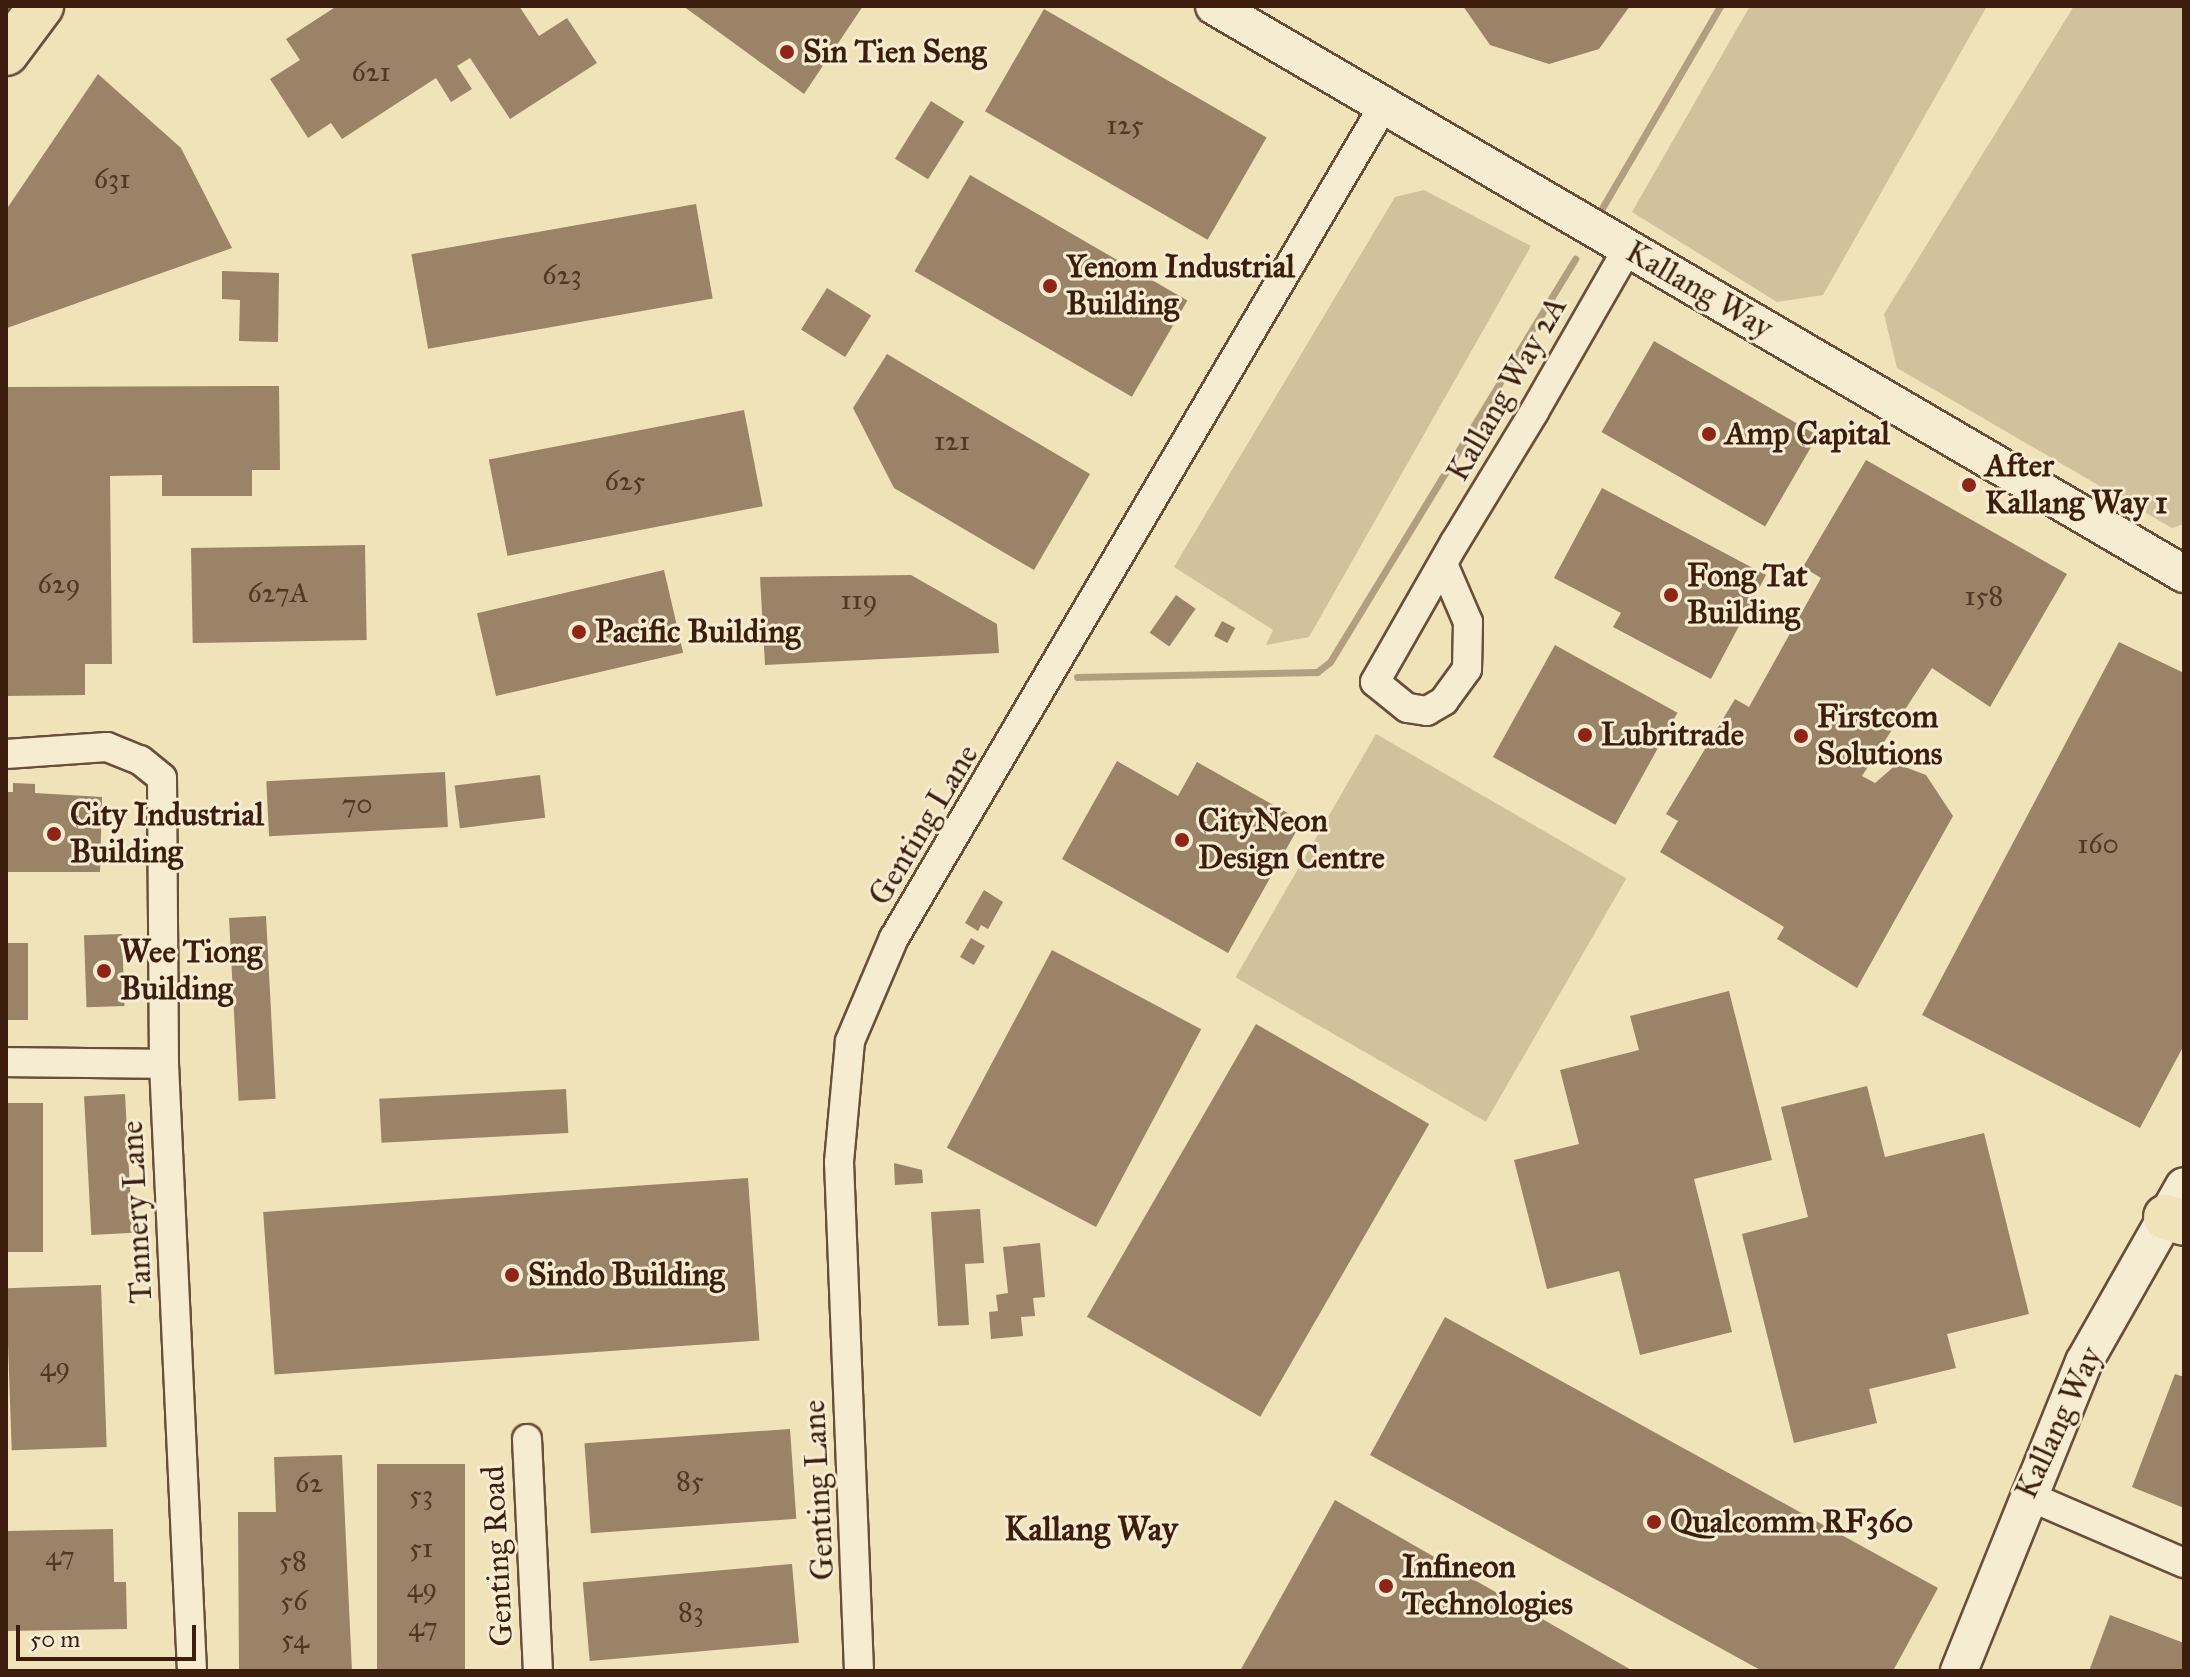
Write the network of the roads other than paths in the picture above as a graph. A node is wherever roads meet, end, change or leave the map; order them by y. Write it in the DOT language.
graph roads {
  1 [pos="41,6"];
  2 [pos="1214,6"];
  3 [pos="6,53"];
  4 [pos="1384,105"];
  5 [pos="1619,243"];
  6 [pos="1443,564"];
  7 [pos="2184,574"];
  8 [pos="6,754"];
  9 [pos="6,1062"];
  10 [pos="164,1064"];
  11 [pos="2178,1209"];
  12 [pos="527,1439"];
  13 [pos="2026,1495"];
  14 [pos="2184,1563"];
  15 [pos="192,1671"];
  16 [pos="538,1671"];
  17 [pos="859,1671"];
  18 [pos="1959,1671"];
  1 -- 3 [label="main road"];
  2 -- 4 [label="street, Kallang Way"];
  4 -- 5 [label="street, Kallang Way"];
  4 -- 17 [label="street, Genting Lane"];
  5 -- 6 [label="street, Kallang Way 2A"];
  5 -- 7 [label="street, Kallang Way"];
  6 -- 6 [label="street, Kallang Way 2A"];
  8 -- 10 [label="street, Tannery Lane"];
  9 -- 10 [label="street"];
  10 -- 15 [label="street, Tannery Lane"];
  11 -- 13 [label="street, Kallang Way"];
  12 -- 16 [label="street, Genting Road"];
  13 -- 14 [label="street"];
  13 -- 18 [label="street, Kallang Way"];
}
